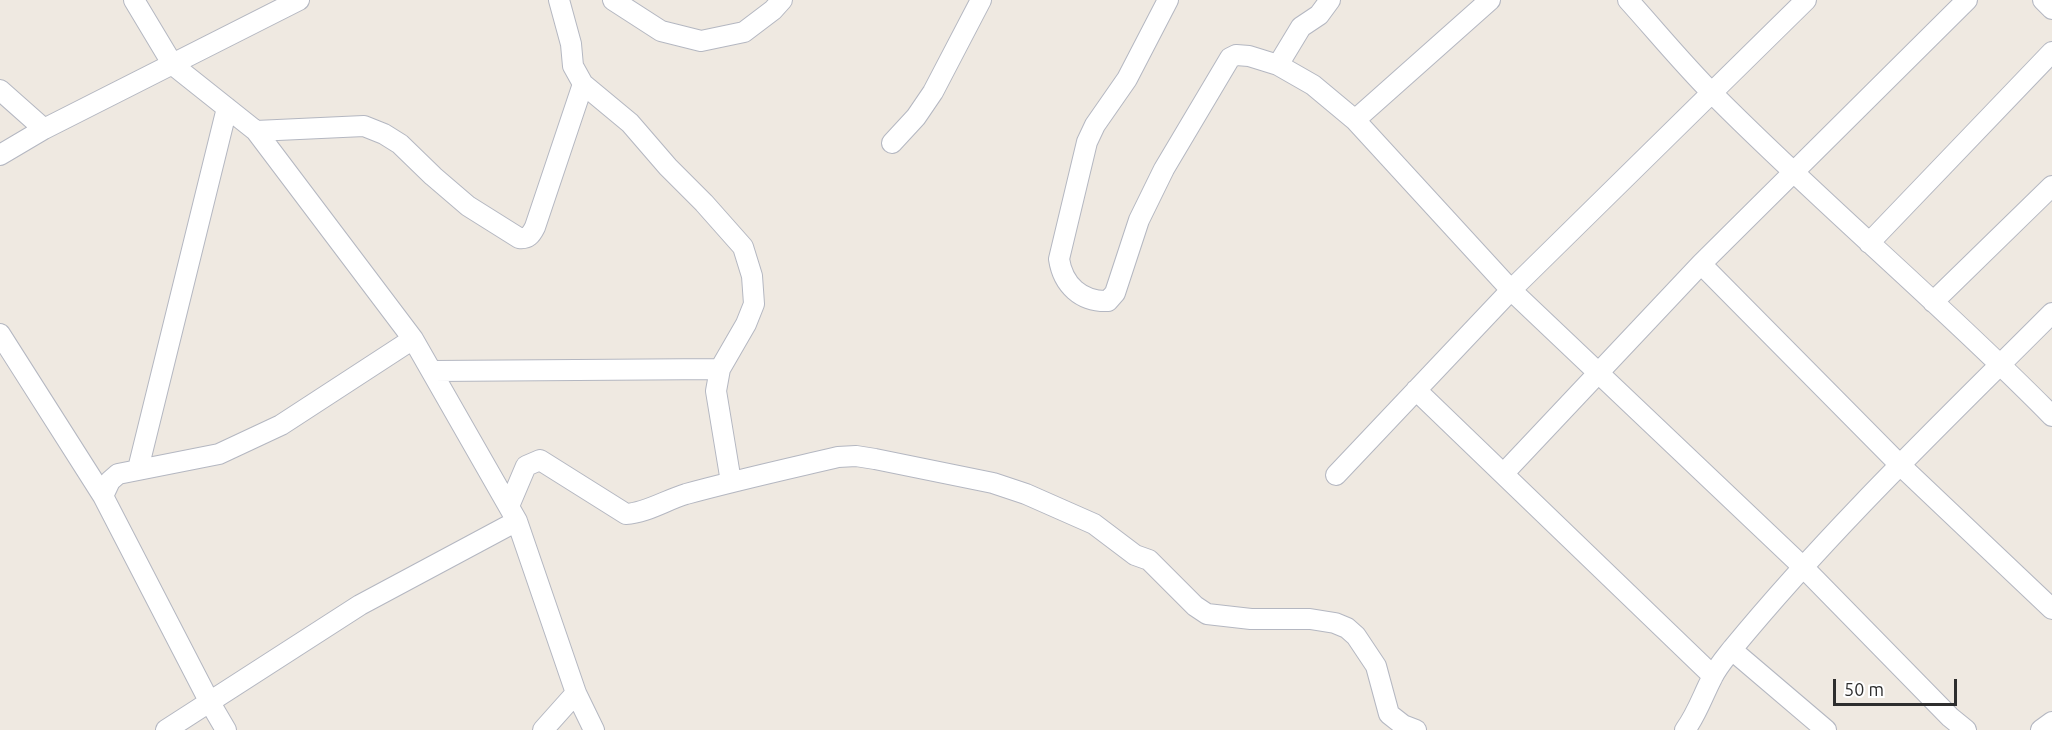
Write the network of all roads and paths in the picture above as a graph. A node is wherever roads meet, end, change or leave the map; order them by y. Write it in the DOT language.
graph roads {
  1 [pos="299,0"];
  2 [pos="559,0"];
  3 [pos="613,0"];
  4 [pos="782,0"];
  5 [pos="981,0"];
  6 [pos="1168,0"];
  7 [pos="1330,0"];
  8 [pos="1490,0"];
  9 [pos="1628,0"];
  10 [pos="1805,0"];
  11 [pos="1967,0"];
  12 [pos="2043,0"];
  13 [pos="137,1"];
  14 [pos="2052,9"];
  15 [pos="2052,52"];
  16 [pos="173,65"];
  17 [pos="1278,65"];
  18 [pos="583,84"];
  19 [pos="0,90"];
  20 [pos="1711,93"];
  21 [pos="227,108"];
  22 [pos="1355,120"];
  23 [pos="44,129"];
  24 [pos="256,131"];
  25 [pos="892,143"];
  26 [pos="0,155"];
  27 [pos="1793,172"];
  28 [pos="2052,186"];
  29 [pos="1869,243"];
  30 [pos="1701,264"];
  31 [pos="1511,290"];
  32 [pos="1933,302"];
  33 [pos="2052,313"];
  34 [pos="0,334"];
  35 [pos="413,339"];
  36 [pos="2001,364"];
  37 [pos="720,369"];
  38 [pos="433,371"];
  39 [pos="1597,373"];
  40 [pos="1416,390"];
  41 [pos="2052,416"];
  42 [pos="1899,464"];
  43 [pos="138,469"];
  44 [pos="1504,473"];
  45 [pos="1336,474"];
  46 [pos="731,482"];
  47 [pos="103,496"];
  48 [pos="513,514"];
  49 [pos="1803,567"];
  50 [pos="2052,609"];
  51 [pos="1732,650"];
  52 [pos="1713,676"];
  53 [pos="576,693"];
  54 [pos="209,701"];
  55 [pos="2052,722"];
  56 [pos="166,730"];
  57 [pos="226,730"];
  58 [pos="543,730"];
  59 [pos="594,730"];
  60 [pos="1416,730"];
  61 [pos="1685,730"];
  62 [pos="1826,730"];
  63 [pos="1966,730"];
  64 [pos="2042,730"];
  1 -- 16 [label="street"];
  2 -- 18 [label="street"];
  3 -- 4 [label="street"];
  5 -- 25 [label="street"];
  6 -- 17 [label="street"];
  7 -- 17 [label="street"];
  8 -- 22 [label="street"];
  9 -- 20 [label="street"];
  10 -- 20 [label="street"];
  11 -- 27 [label="street"];
  12 -- 14 [label="street"];
  13 -- 16 [label="street"];
  15 -- 29 [label="street"];
  16 -- 21 [label="street"];
  16 -- 23 [label="street"];
  17 -- 22 [label="street"];
  18 -- 24 [label="street"];
  18 -- 37 [label="street"];
  19 -- 23 [label="street"];
  20 -- 27 [label="street"];
  20 -- 31 [label="street"];
  21 -- 24 [label="street"];
  21 -- 43 [label="street"];
  22 -- 31 [label="street"];
  23 -- 26 [label="street"];
  24 -- 35 [label="street"];
  27 -- 29 [label="street"];
  27 -- 30 [label="street"];
  28 -- 32 [label="street"];
  29 -- 32 [label="street"];
  30 -- 39 [label="street"];
  30 -- 42 [label="street"];
  31 -- 39 [label="street"];
  31 -- 40 [label="street"];
  32 -- 36 [label="street"];
  33 -- 36 [label="street"];
  34 -- 47 [label="street"];
  35 -- 38 [label="street"];
  35 -- 43 [label="street"];
  36 -- 41 [label="street"];
  36 -- 42 [label="street"];
  37 -- 38 [label="street"];
  37 -- 46 [label="street"];
  38 -- 48 [label="street"];
  39 -- 44 [label="street"];
  39 -- 49 [label="street"];
  40 -- 44 [label="street"];
  40 -- 45 [label="street"];
  42 -- 49 [label="street"];
  42 -- 50 [label="street"];
  43 -- 47 [label="street"];
  44 -- 52 [label="street"];
  46 -- 48 [label="street"];
  46 -- 60 [label="street"];
  47 -- 54 [label="street"];
  48 -- 53 [label="street"];
  48 -- 54 [label="street"];
  49 -- 51 [label="street"];
  49 -- 63 [label="street"];
  51 -- 52 [label="street"];
  51 -- 62 [label="street"];
  52 -- 61 [label="street"];
  53 -- 58 [label="street"];
  53 -- 59 [label="street"];
  54 -- 56 [label="street"];
  54 -- 57 [label="street"];
  55 -- 64 [label="street"];
}
